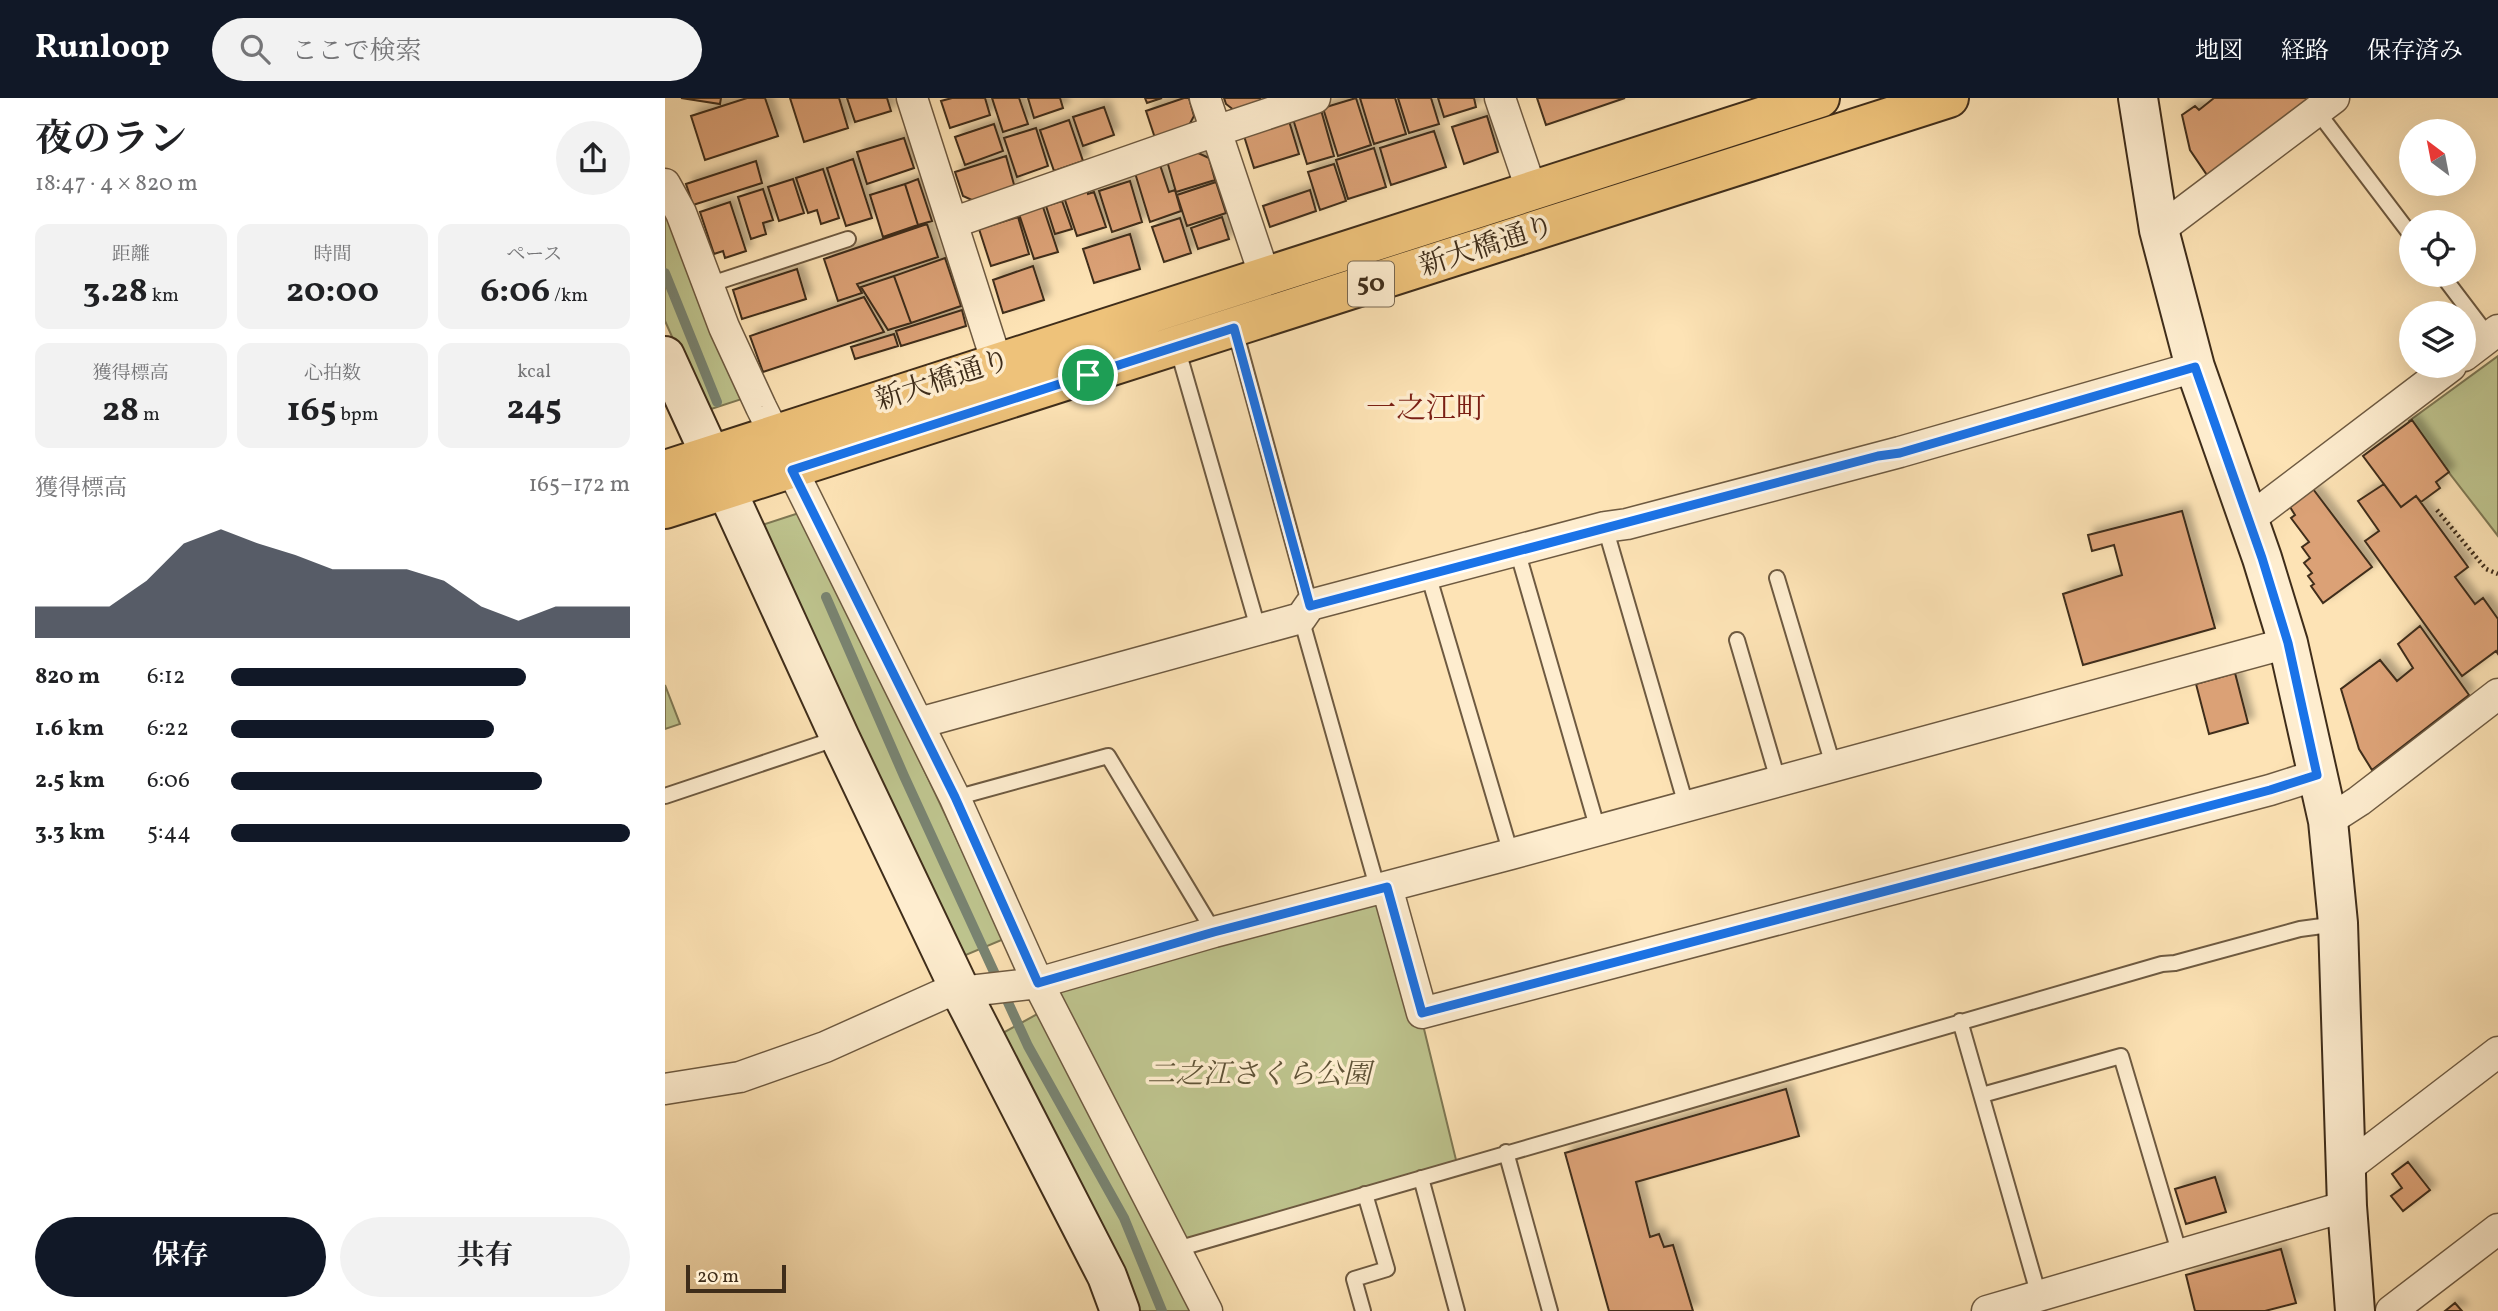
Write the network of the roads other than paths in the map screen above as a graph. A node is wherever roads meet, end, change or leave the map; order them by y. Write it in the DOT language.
graph roads {
  1 [pos="1205,98"];
  2 [pos="1315,98"];
  3 [pos="1500,98"];
  4 [pos="1949,98"];
  5 [pos="2138,98"];
  6 [pos="915,99"];
  7 [pos="1805,100"];
  8 [pos="2326,105"];
  9 [pos="1216,131"];
  10 [pos="665,184"];
  11 [pos="1532,192"];
  12 [pos="2399,217"];
  13 [pos="953,223"];
  14 [pos="2159,230"];
  15 [pos="848,239"];
  16 [pos="1265,278"];
  17 [pos="708,285"];
  18 [pos="2452,287"];
  19 [pos="1234,328"];
  20 [pos="2493,334"];
  21 [pos="1177,347"];
  22 [pos="2476,347"];
  23 [pos="665,356"];
  24 [pos="997,363"];
  25 [pos="2195,367"];
  26 [pos="2435,378"];
  27 [pos="775,435"];
  28 [pos="710,456"];
  29 [pos="665,470"];
  30 [pos="792,470"];
  31 [pos="727,490"];
  32 [pos="665,509"];
  33 [pos="2248,520"];
  34 [pos="1605,527"];
  35 [pos="1517,550"];
  36 [pos="1428,574"];
  37 [pos="1777,578"];
  38 [pos="1305,612"];
  39 [pos="1258,628"];
  40 [pos="1737,640"];
  41 [pos="2288,643"];
  42 [pos="2498,694"];
  43 [pos="919,723"];
  44 [pos="840,737"];
  45 [pos="1833,765"];
  46 [pos="2317,775"];
  47 [pos="1778,780"];
  48 [pos="665,796"];
  49 [pos="955,797"];
  50 [pos="1686,805"];
  51 [pos="2328,821"];
  52 [pos="1598,830"];
  53 [pos="1511,855"];
  54 [pos="1383,888"];
  55 [pos="2338,923"];
  56 [pos="1214,932"];
  57 [pos="1038,983"];
  58 [pos="960,990"];
  59 [pos="1960,1021"];
  60 [pos="2498,1052"];
  61 [pos="665,1089"];
  62 [pos="1982,1095"];
  63 [pos="1506,1152"];
  64 [pos="2348,1167"];
  65 [pos="1422,1178"];
  66 [pos="1365,1194"];
  67 [pos="2347,1206"];
  68 [pos="2498,1229"];
  69 [pos="1177,1249"];
  70 [pos="2180,1255"];
  71 [pos="2039,1296"];
  72 [pos="1120,1311"];
  73 [pos="1207,1311"];
  74 [pos="1363,1311"];
  75 [pos="1457,1311"];
  76 [pos="1550,1311"];
  77 [pos="1987,1311"];
  78 [pos="2355,1311"];
  79 [pos="2391,1311"];
  1 -- 9 [label="street"];
  2 -- 9 [label="street"];
  3 -- 11 [label="street"];
  4 -- 19 [label="main road, 新大橋通り / 50"];
  5 -- 14 [label="street"];
  6 -- 13 [label="street"];
  7 -- 11 [label="main road, 新大橋通り / 50"];
  8 -- 12 [label="lane"];
  8 -- 14 [label="street"];
  9 -- 13 [label="street"];
  9 -- 16 [label="street"];
  10 -- 17 [label="street"];
  11 -- 16 [label="main road, 新大橋通り / 50"];
  13 -- 24 [label="street"];
  14 -- 25 [label="street"];
  15 -- 17 [label="lane"];
  16 -- 24 [label="main road, 新大橋通り / 50"];
  17 -- 27 [label="street"];
  18 -- 20 [label="lane"];
  19 -- 21 [label="main road, 新大橋通り / 50"];
  19 -- 38 [label="lane"];
  20 -- 22 [label="street"];
  21 -- 30 [label="main road, 新大橋通り / 50"];
  21 -- 39 [label="lane"];
  23 -- 28 [label="street"];
  24 -- 27 [label="main road, 新大橋通り / 50"];
  25 -- 33 [label="street"];
  25 -- 34 [label="street"];
  26 -- 33 [label="street"];
  27 -- 28 [label="main road, 新大橋通り / 50"];
  27 -- 30 [label="street"];
  28 -- 29 [label="main road, 新大橋通り / 50"];
  28 -- 31 [label="street"];
  30 -- 31 [label="main road, 新大橋通り / 50"];
  30 -- 43 [label="street"];
  31 -- 32 [label="main road, 新大橋通り / 50"];
  31 -- 44 [label="street"];
  33 -- 41 [label="street"];
  34 -- 35 [label="street"];
  34 -- 50 [label="lane"];
  35 -- 36 [label="street"];
  35 -- 52 [label="lane"];
  36 -- 38 [label="street"];
  36 -- 53 [label="lane"];
  37 -- 45 [label="lane"];
  38 -- 39 [label="street"];
  38 -- 54 [label="lane"];
  39 -- 43 [label="street"];
  40 -- 47 [label="lane"];
  41 -- 45 [label="street"];
  41 -- 46 [label="street"];
  42 -- 51 [label="street"];
  43 -- 49 [label="street"];
  44 -- 48 [label="lane"];
  44 -- 58 [label="street"];
  45 -- 47 [label="street"];
  46 -- 51 [label="street"];
  46 -- 54 [label="street"];
  47 -- 50 [label="street"];
  49 -- 56 [label="lane"];
  49 -- 57 [label="street"];
  50 -- 52 [label="street"];
  51 -- 55 [label="street"];
  52 -- 53 [label="street"];
  53 -- 54 [label="street"];
  54 -- 56 [label="street"];
  55 -- 59 [label="lane"];
  55 -- 64 [label="street"];
  56 -- 57 [label="street"];
  57 -- 58 [label="street"];
  57 -- 69 [label="street"];
  58 -- 61 [label="street"];
  58 -- 72 [label="street"];
  59 -- 62 [label="lane"];
  59 -- 63 [label="lane"];
  60 -- 64 [label="street"];
  62 -- 70 [label="lane"];
  62 -- 71 [label="lane"];
  63 -- 65 [label="lane"];
  63 -- 76 [label="lane"];
  64 -- 67 [label="street"];
  65 -- 66 [label="lane"];
  65 -- 75 [label="lane"];
  66 -- 69 [label="lane"];
  66 -- 74 [label="lane"];
  67 -- 70 [label="street"];
  67 -- 78 [label="street"];
  68 -- 79 [label="street"];
  69 -- 73 [label="street"];
  70 -- 71 [label="street"];
  71 -- 77 [label="street"];
}
